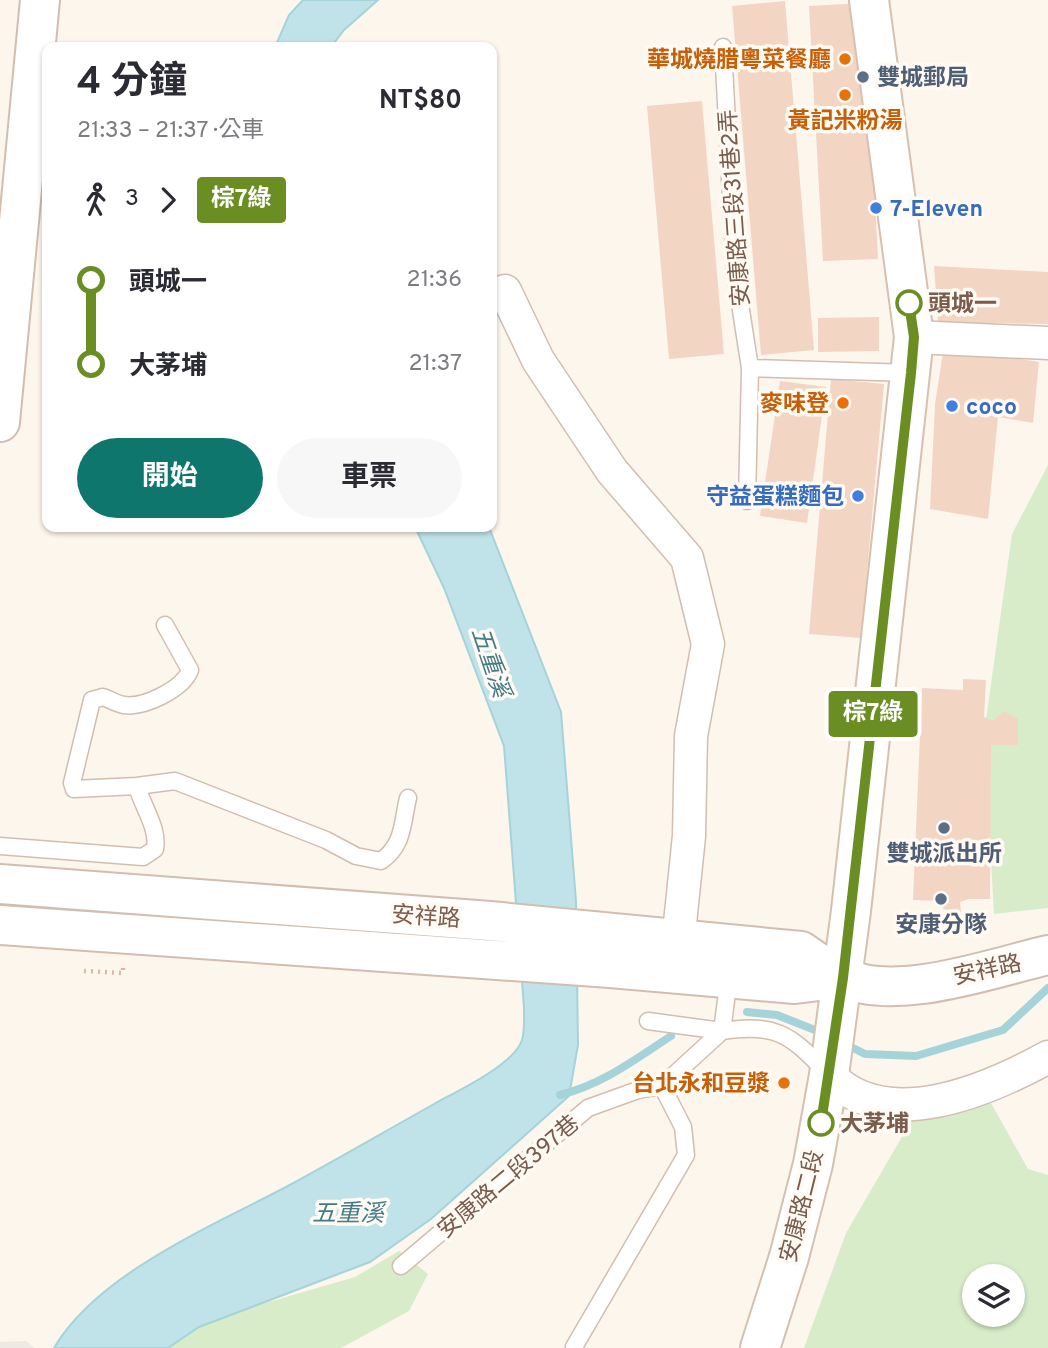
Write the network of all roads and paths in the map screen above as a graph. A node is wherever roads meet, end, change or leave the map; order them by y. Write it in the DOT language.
graph roads {
  1 [pos="869,0"];
  2 [pos="28,9"];
  3 [pos="723,47"];
  4 [pos="0,170"];
  5 [pos="505,291"];
  6 [pos="1048,343"];
  7 [pos="912,355"];
  8 [pos="750,368"];
  9 [pos="0,422"];
  10 [pos="747,501"];
  11 [pos="165,625"];
  12 [pos="137,786"];
  13 [pos="408,798"];
  14 [pos="0,846"];
  15 [pos="0,884"];
  16 [pos="0,925"];
  17 [pos="611,950"];
  18 [pos="676,956"];
  19 [pos="1048,956"];
  20 [pos="124,964"];
  21 [pos="84,971"];
  22 [pos="729,978"];
  23 [pos="843,978"];
  24 [pos="648,1021"];
  25 [pos="722,1031"];
  26 [pos="832,1049"];
  27 [pos="1048,1057"];
  28 [pos="662,1086"];
  29 [pos="401,1266"];
  30 [pos="574,1347"];
  31 [pos="760,1348"];
  1 -- 7 [label="street, 安康路二段"];
  2 -- 4 [label="street"];
  2 -- 9 [label="street"];
  3 -- 8 [label="lane, 安康路三段31巷2弄"];
  5 -- 18 [label="street"];
  6 -- 7 [label="street"];
  7 -- 8 [label="lane"];
  7 -- 23 [label="street, 安康路二段"];
  8 -- 10 [label="lane, 安康路三段31巷2弄"];
  11 -- 12 [label="lane"];
  12 -- 13 [label="lane"];
  12 -- 14 [label="lane"];
  15 -- 17 [label="street, 安祥路"];
  16 -- 17 [label="street, 安祥路"];
  17 -- 18 [label="street, 安祥路"];
  18 -- 22 [label="street, 安祥路"];
  18 -- 23 [label="street, 安祥路"];
  19 -- 23 [label="street, 安祥路"];
  20 -- 21 [label="path"];
  22 -- 23 [label="street, 安祥路"];
  22 -- 25 [label="lane"];
  23 -- 26 [label="street, 安康路二段"];
  24 -- 25 [label="lane"];
  25 -- 26 [label="lane"];
  25 -- 28 [label="lane, 安康路二段397巷"];
  26 -- 27 [label="street"];
  26 -- 31 [label="street, 安康路二段"];
  28 -- 29 [label="lane, 安康路二段397巷"];
  28 -- 30 [label="lane"];
}
